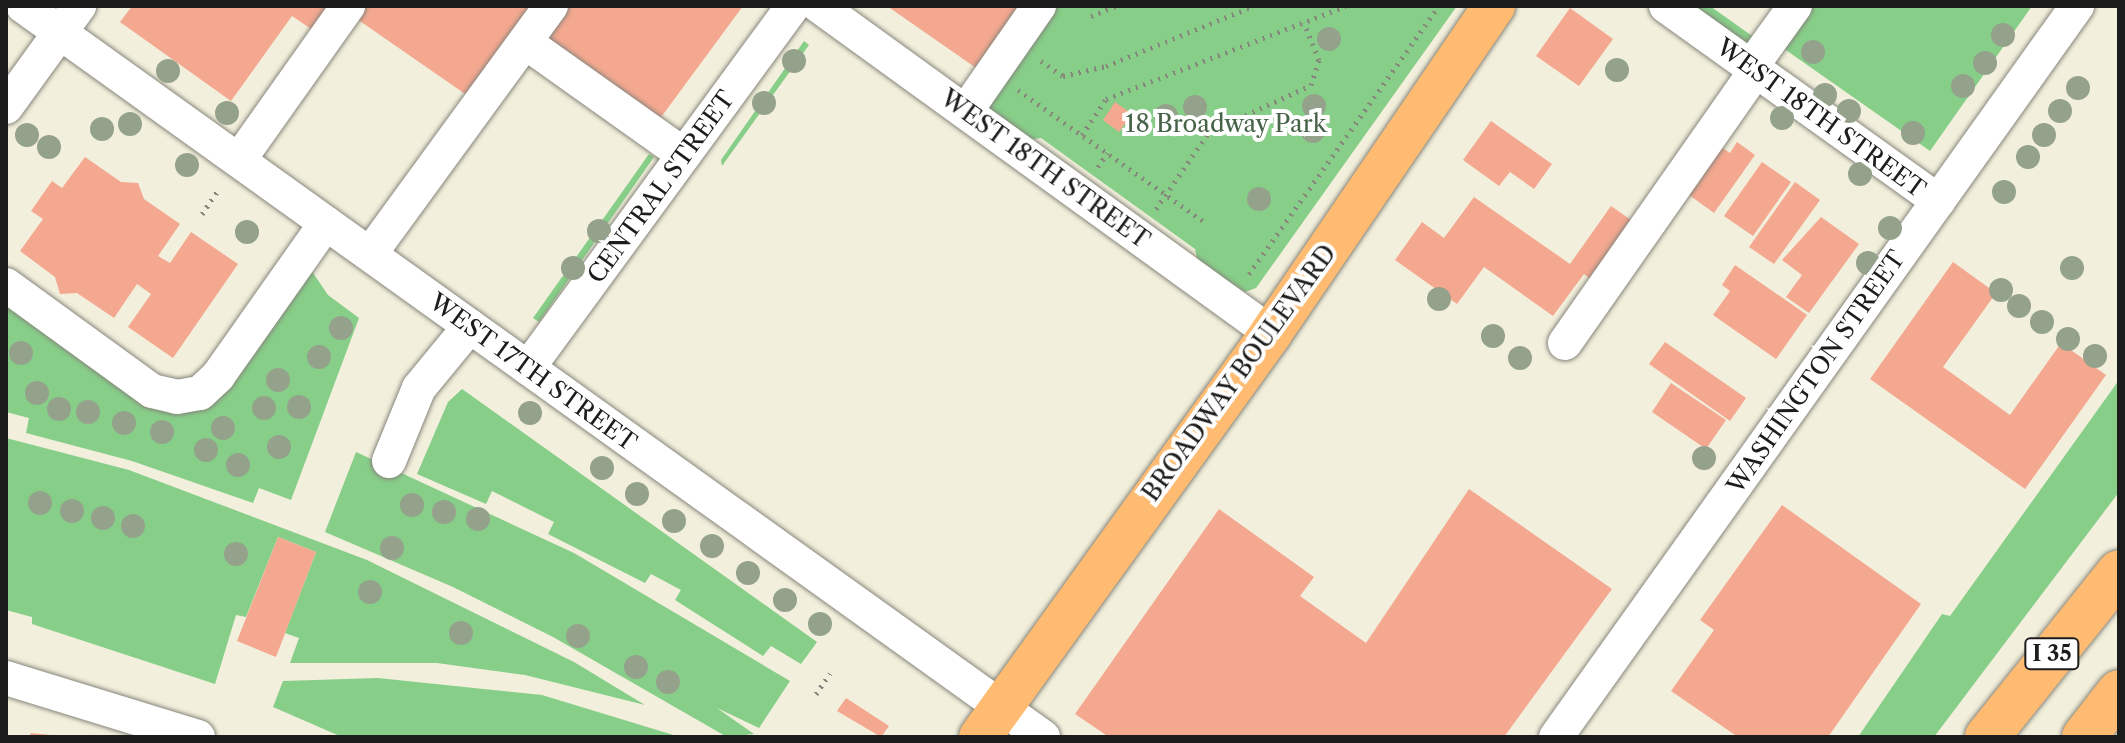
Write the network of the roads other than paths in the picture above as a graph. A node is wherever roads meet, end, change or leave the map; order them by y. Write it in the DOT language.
graph roads {
  1 [pos="23,6"];
  2 [pos="348,6"];
  3 [pos="551,6"];
  4 [pos="793,6"];
  5 [pos="819,6"];
  6 [pos="1039,6"];
  7 [pos="1494,6"];
  8 [pos="1666,6"];
  9 [pos="1795,6"];
  10 [pos="2077,6"];
  11 [pos="69,19"];
  12 [pos="525,42"];
  13 [pos="1754,69"];
  14 [pos="6,107"];
  15 [pos="966,111"];
  16 [pos="684,155"];
  17 [pos="239,160"];
  18 [pos="1938,201"];
  19 [pos="326,223"];
  20 [pos="370,254"];
  21 [pos="6,285"];
  22 [pos="470,326"];
  23 [pos="1271,333"];
  24 [pos="1565,343"];
  25 [pos="528,368"];
  26 [pos="389,461"];
  27 [pos="2119,572"];
  28 [pos="6,678"];
  29 [pos="2119,692"];
  30 [pos="990,722"];
  31 [pos="198,737"];
  32 [pos="1043,737"];
  33 [pos="1556,737"];
  34 [pos="1987,737"];
  35 [pos="2084,737"];
  1 -- 11 [label="street, WEST 17TH STREET"];
  2 -- 17 [label="street"];
  3 -- 12 [label="street"];
  4 -- 16 [label="street, CENTRAL STREET"];
  5 -- 15 [label="street, WEST 18TH STREET"];
  6 -- 15 [label="street"];
  7 -- 23 [label="main road, BROADWAY BOULEVARD"];
  8 -- 13 [label="street, WEST 18TH STREET"];
  9 -- 13 [label="street"];
  10 -- 18 [label="street, WASHINGTON STREET"];
  11 -- 14 [label="street"];
  11 -- 17 [label="street, WEST 17TH STREET"];
  12 -- 16 [label="street"];
  12 -- 20 [label="street"];
  13 -- 18 [label="street, WEST 18TH STREET"];
  13 -- 24 [label="street"];
  15 -- 23 [label="street, WEST 18TH STREET"];
  16 -- 25 [label="street, CENTRAL STREET"];
  17 -- 19 [label="street, WEST 17TH STREET"];
  18 -- 33 [label="street, WASHINGTON STREET"];
  19 -- 20 [label="street, WEST 17TH STREET"];
  19 -- 21 [label="street"];
  20 -- 22 [label="street, WEST 17TH STREET"];
  22 -- 25 [label="street, WEST 17TH STREET"];
  22 -- 26 [label="street"];
  23 -- 30 [label="main road, BROADWAY BOULEVARD"];
  25 -- 30 [label="street, WEST 17TH STREET"];
  27 -- 34 [label="highway, I 35"];
  28 -- 31 [label="street"];
  29 -- 35 [label="highway"];
  30 -- 32 [label="street, WEST 17TH STREET"];
}
